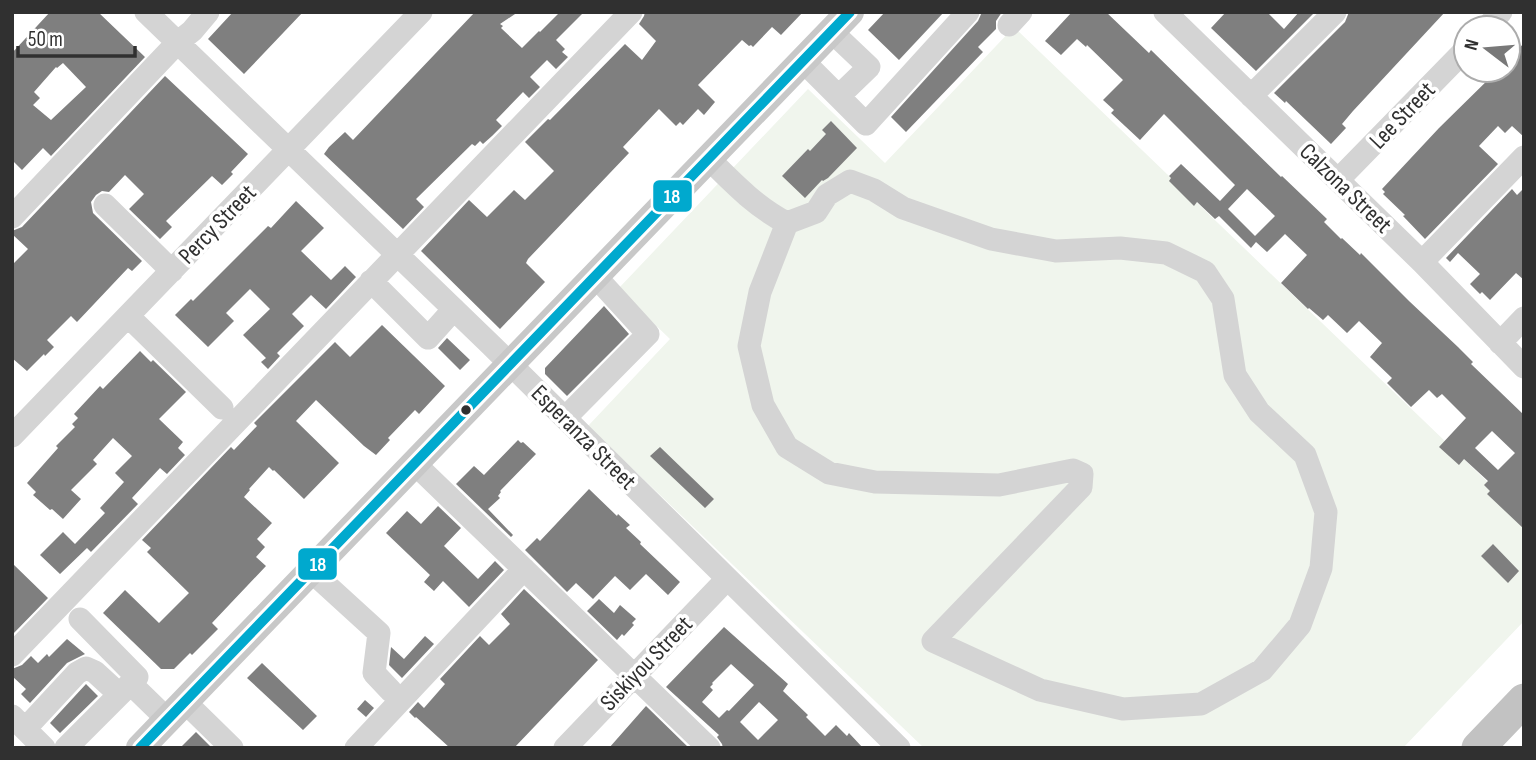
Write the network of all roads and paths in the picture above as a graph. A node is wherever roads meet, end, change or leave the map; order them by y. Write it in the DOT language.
graph roads {
  1 [pos="146,12"];
  2 [pos="208,12"];
  3 [pos="421,12"];
  4 [pos="631,12"];
  5 [pos="968,12"];
  6 [pos="1335,12"];
  7 [pos="1173,15"];
  8 [pos="840,22"];
  9 [pos="178,42"];
  10 [pos="803,61"];
  11 [pos="1452,63"];
  12 [pos="839,96"];
  13 [pos="1251,96"];
  14 [pos="289,149"];
  15 [pos="1524,156"];
  16 [pos="709,159"];
  17 [pos="1338,180"];
  18 [pos="105,205"];
  19 [pos="12,217"];
  20 [pos="787,223"];
  21 [pos="397,254"];
  22 [pos="1422,262"];
  23 [pos="172,271"];
  24 [pos="596,277"];
  25 [pos="371,281"];
  26 [pos="454,309"];
  27 [pos="128,317"];
  28 [pos="1524,318"];
  29 [pos="1500,343"];
  30 [pos="511,365"];
  31 [pos="1524,367"];
  32 [pos="222,408"];
  33 [pos="565,418"];
  34 [pos="12,436"];
  35 [pos="415,464"];
  36 [pos="524,569"];
  37 [pos="312,571"];
  38 [pos="727,579"];
  39 [pos="80,619"];
  40 [pos="12,655"];
  41 [pos="634,675"];
  42 [pos="125,689"];
  43 [pos="391,691"];
  44 [pos="1524,700"];
  45 [pos="176,711"];
  46 [pos="19,722"];
  47 [pos="44,748"];
  48 [pos="66,748"];
  49 [pos="141,748"];
  50 [pos="232,748"];
  51 [pos="356,748"];
  52 [pos="565,748"];
  53 [pos="709,748"];
  54 [pos="899,748"];
  55 [pos="1478,748"];
  1 -- 9 [label="street, Esperanza Street"];
  2 -- 9 [label="street"];
  3 -- 14 [label="street, Percy Street"];
  4 -- 21 [label="street"];
  5 -- 12 [label="street"];
  6 -- 13 [label="street"];
  7 -- 13 [label="street, Calzona Street"];
  8 -- 10 [label="main road"];
  8 -- 12 [label="street"];
  9 -- 14 [label="street, Esperanza Street"];
  9 -- 19 [label="street"];
  10 -- 12 [label="street"];
  10 -- 16 [label="main road"];
  11 -- 17 [label="street, Lee Street"];
  13 -- 17 [label="street, Calzona Street"];
  14 -- 21 [label="street, Esperanza Street"];
  14 -- 23 [label="street, Percy Street"];
  15 -- 22 [label="street"];
  16 -- 20 [label="street"];
  16 -- 24 [label="main road"];
  17 -- 22 [label="street, Calzona Street"];
  18 -- 23 [label="street"];
  20 -- 20 [label="street"];
  21 -- 25 [label="street"];
  21 -- 26 [label="street, Esperanza Street"];
  22 -- 29 [label="street, Calzona Street"];
  23 -- 27 [label="street, Percy Street"];
  24 -- 30 [label="main road"];
  24 -- 33 [label="street"];
  25 -- 26 [label="street"];
  25 -- 40 [label="street"];
  26 -- 30 [label="street, Esperanza Street"];
  27 -- 32 [label="street"];
  27 -- 34 [label="street, Percy Street"];
  28 -- 29 [label="street"];
  29 -- 31 [label="street, Calzona Street"];
  30 -- 33 [label="street, Esperanza Street"];
  30 -- 35 [label="main road"];
  33 -- 38 [label="street, Esperanza Street"];
  35 -- 36 [label="street"];
  35 -- 37 [label="main road"];
  36 -- 41 [label="street"];
  36 -- 51 [label="street"];
  37 -- 43 [label="street"];
  37 -- 45 [label="main road"];
  38 -- 41 [label="street, Siskiyou Street"];
  38 -- 54 [label="street, Esperanza Street"];
  39 -- 42 [label="street"];
  41 -- 52 [label="street, Siskiyou Street"];
  41 -- 53 [label="street"];
  42 -- 45 [label="street"];
  42 -- 46 [label="street"];
  42 -- 48 [label="street"];
  44 -- 55 [label="highway"];
  45 -- 49 [label="main road"];
  45 -- 50 [label="street"];
  46 -- 47 [label="street"];
}
